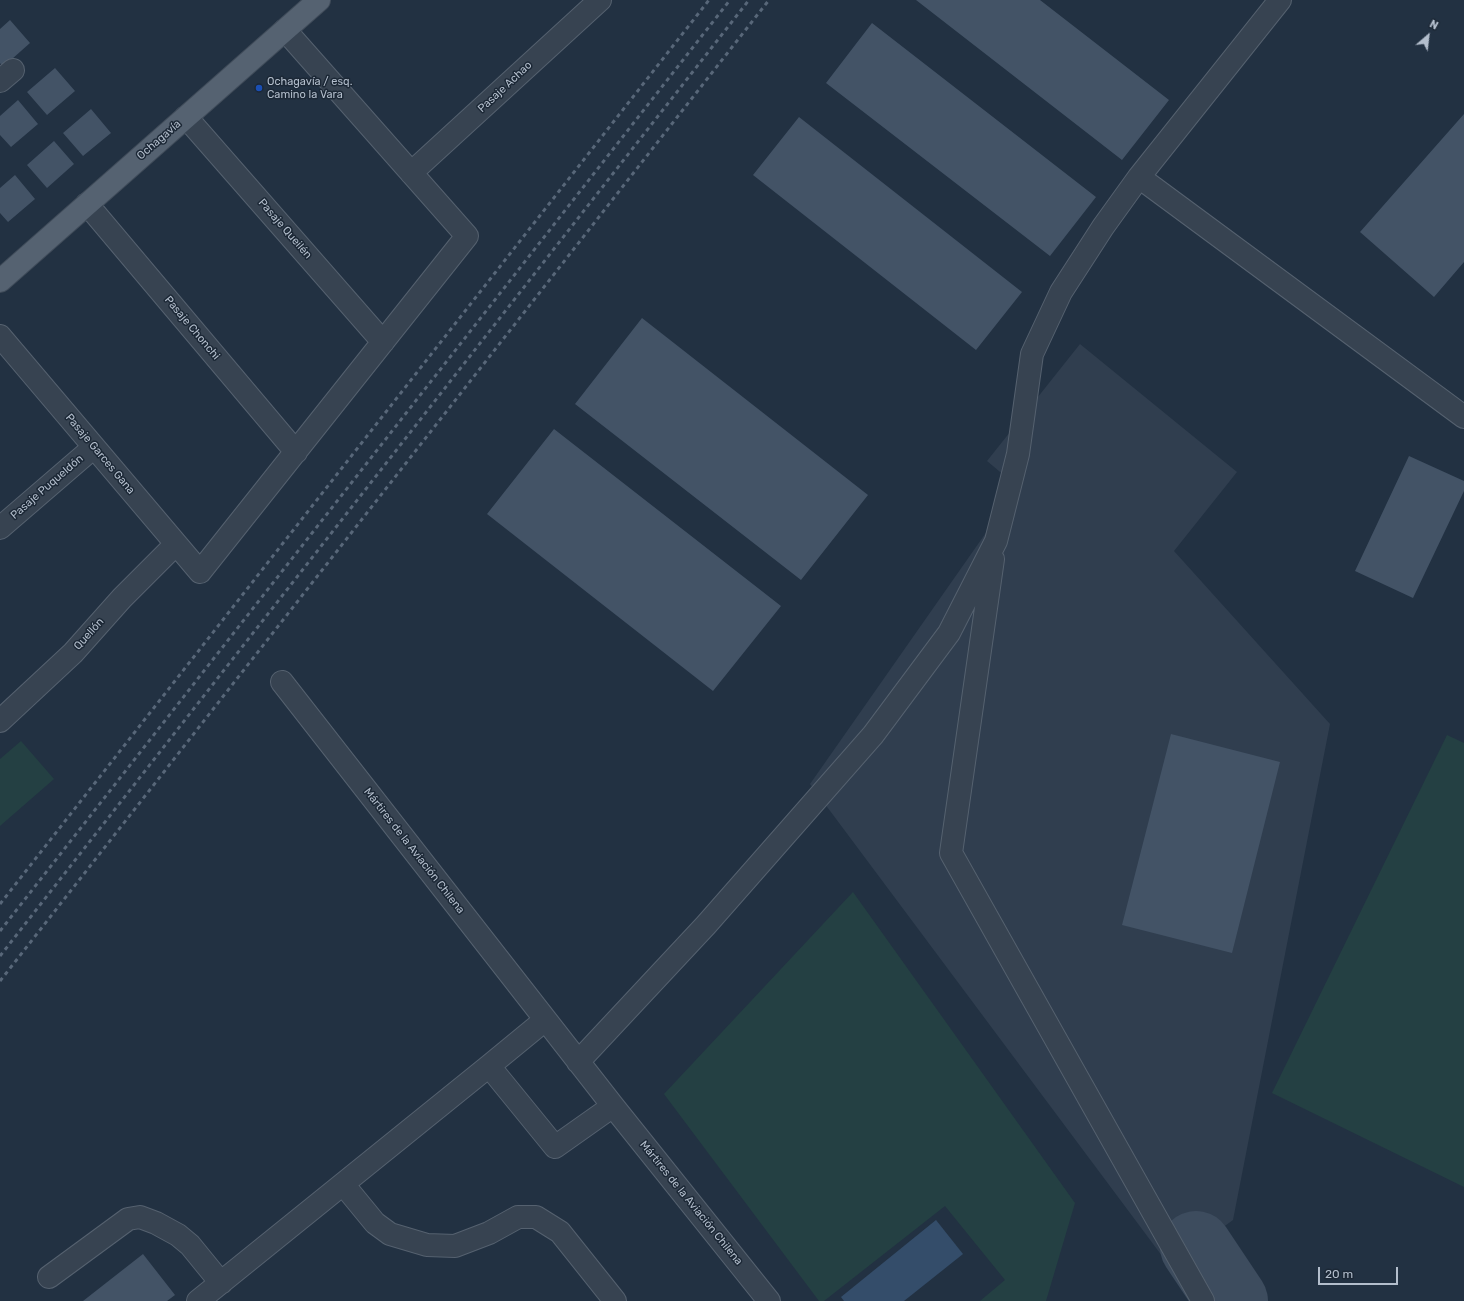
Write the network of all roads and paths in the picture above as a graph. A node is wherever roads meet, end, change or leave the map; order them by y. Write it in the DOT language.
graph roads {
  1 [pos="319,0"];
  2 [pos="600,0"];
  3 [pos="1280,0"];
  4 [pos="285,30"];
  5 [pos="186,117"];
  6 [pos="411,173"];
  7 [pos="1140,177"];
  8 [pos="87,204"];
  9 [pos="0,280"];
  10 [pos="0,336"];
  11 [pos="383,342"];
  12 [pos="1464,418"];
  13 [pos="94,447"];
  14 [pos="296,452"];
  15 [pos="0,528"];
  16 [pos="996,541"];
  17 [pos="176,544"];
  18 [pos="282,682"];
  19 [pos="0,721"];
  20 [pos="545,1020"];
  21 [pos="578,1062"];
  22 [pos="490,1066"];
  23 [pos="613,1106"];
  24 [pos="343,1184"];
  25 [pos="49,1277"];
  26 [pos="221,1283"];
  27 [pos="198,1301"];
  28 [pos="615,1301"];
  29 [pos="769,1301"];
  30 [pos="1203,1301"];
  1 -- 4 [label="main road, Ochagavía"];
  2 -- 6 [label="street, Pasaje Achao"];
  3 -- 7 [label="street"];
  4 -- 5 [label="main road, Ochagavía"];
  4 -- 6 [label="street"];
  5 -- 8 [label="main road, Ochagavía"];
  5 -- 11 [label="street, Pasaje Queilén"];
  6 -- 11 [label="street"];
  7 -- 12 [label="street"];
  7 -- 16 [label="street"];
  8 -- 9 [label="main road, Ochagavía"];
  8 -- 14 [label="street, Pasaje Chonchi"];
  10 -- 13 [label="street, Pasaje Garces Gana"];
  11 -- 14 [label="street"];
  13 -- 15 [label="street, Pasaje Puqueldón"];
  13 -- 17 [label="street, Pasaje Garces Gana"];
  14 -- 17 [label="street, Pasaje Garces Gana"];
  16 -- 21 [label="street"];
  16 -- 30 [label="street"];
  17 -- 19 [label="street, Quellón"];
  18 -- 20 [label="street, Mártires de la Aviación Chilena"];
  20 -- 21 [label="street, Mártires de la Aviación Chilena"];
  20 -- 22 [label="street"];
  21 -- 23 [label="street, Mártires de la Aviación Chilena"];
  22 -- 23 [label="street"];
  22 -- 24 [label="street"];
  23 -- 29 [label="street, Mártires de la Aviación Chilena"];
  24 -- 26 [label="street"];
  24 -- 28 [label="street"];
  25 -- 26 [label="street"];
  26 -- 27 [label="street"];
}
